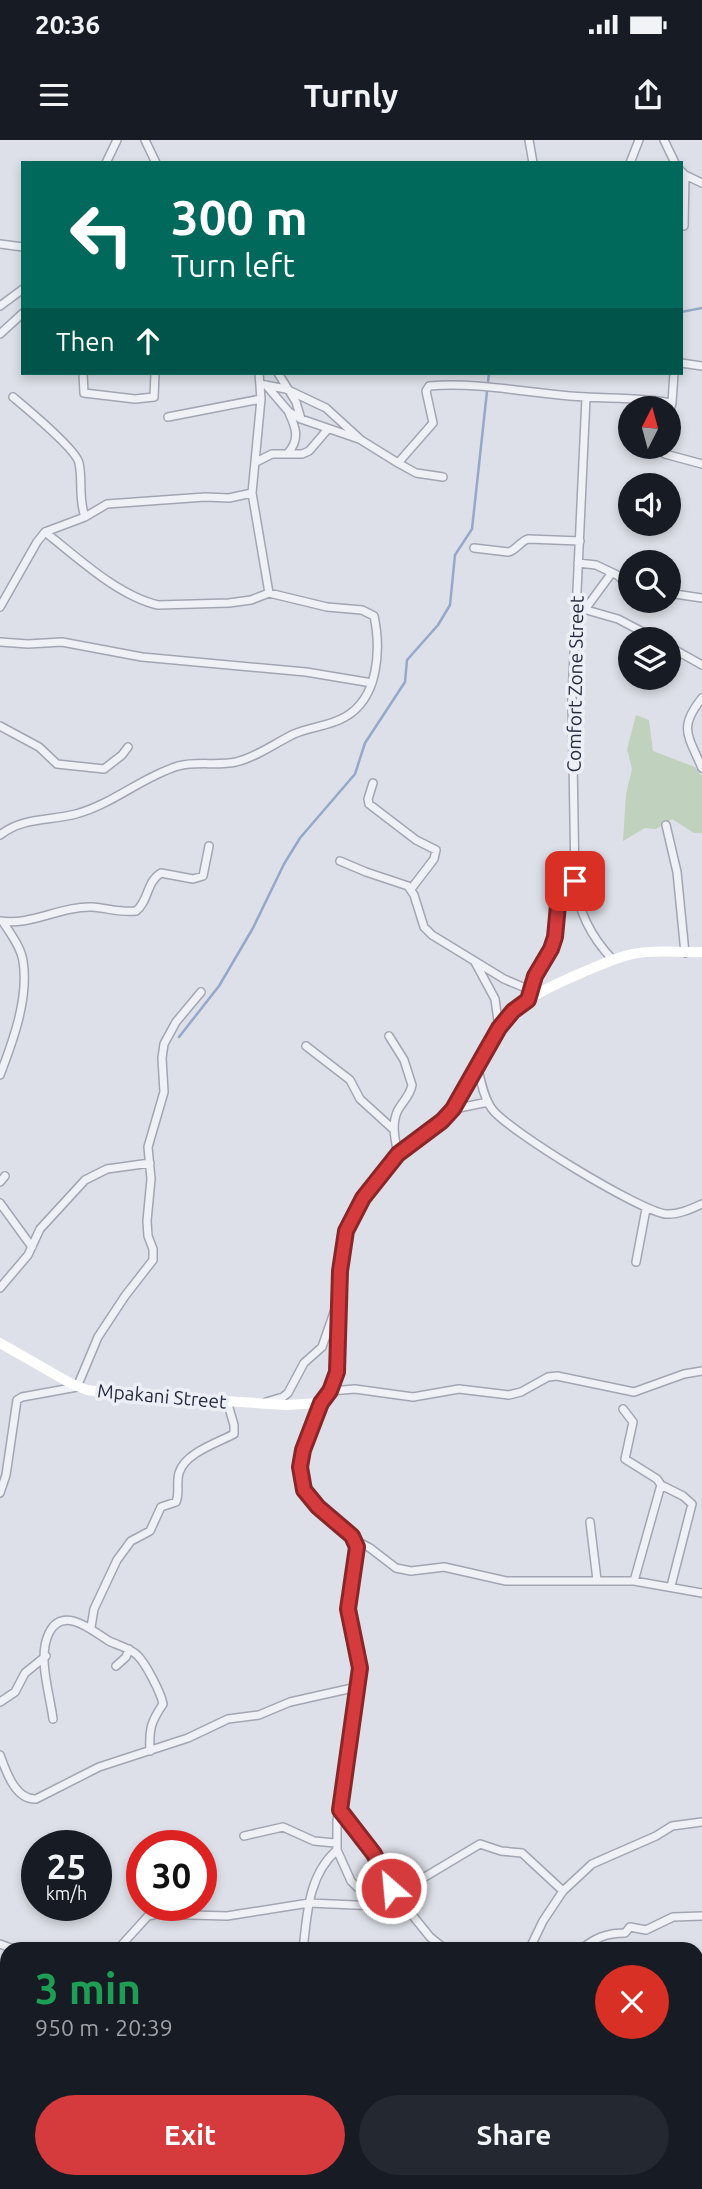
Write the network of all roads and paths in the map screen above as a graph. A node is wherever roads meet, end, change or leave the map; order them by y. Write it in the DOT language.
graph roads {
  1 [pos="125,140"];
  2 [pos="145,140"];
  3 [pos="529,140"];
  4 [pos="639,140"];
  5 [pos="664,140"];
  6 [pos="115,143"];
  7 [pos="107,161"];
  8 [pos="155,161"];
  9 [pos="533,161"];
  10 [pos="631,161"];
  11 [pos="673,161"];
  12 [pos="683,173"];
  13 [pos="702,183"];
  14 [pos="684,226"];
  15 [pos="0,244"];
  16 [pos="21,247"];
  17 [pos="21,290"];
  18 [pos="0,306"];
  19 [pos="21,315"];
  20 [pos="0,334"];
  21 [pos="683,363"];
  22 [pos="702,366"];
  23 [pos="83,375"];
  24 [pos="155,375"];
  25 [pos="260,375"];
  26 [pos="279,375"];
  27 [pos="674,375"];
  28 [pos="263,384"];
  29 [pos="286,389"];
  30 [pos="672,396"];
  31 [pos="13,397"];
  32 [pos="586,398"];
  33 [pos="618,398"];
  34 [pos="261,399"];
  35 [pos="289,412"];
  36 [pos="167,417"];
  37 [pos="301,419"];
  38 [pos="344,424"];
  39 [pos="328,429"];
  40 [pos="337,433"];
  41 [pos="361,440"];
  42 [pos="288,453"];
  43 [pos="681,458"];
  44 [pos="256,462"];
  45 [pos="398,463"];
  46 [pos="702,464"];
  47 [pos="443,477"];
  48 [pos="253,493"];
  49 [pos="85,517"];
  50 [pos="45,533"];
  51 [pos="580,541"];
  52 [pos="474,548"];
  53 [pos="578,563"];
  54 [pos="611,574"];
  55 [pos="618,576"];
  56 [pos="269,593"];
  57 [pos="681,595"];
  58 [pos="702,598"];
  59 [pos="0,607"];
  60 [pos="576,607"];
  61 [pos="586,608"];
  62 [pos="633,627"];
  63 [pos="0,642"];
  64 [pos="681,653"];
  65 [pos="702,665"];
  66 [pos="372,683"];
  67 [pos="702,698"];
  68 [pos="0,726"];
  69 [pos="128,747"];
  70 [pos="702,768"];
  71 [pos="373,783"];
  72 [pos="666,825"];
  73 [pos="0,835"];
  74 [pos="209,846"];
  75 [pos="340,861"];
  76 [pos="575,881"];
  77 [pos="411,889"];
  78 [pos="1,921"];
  79 [pos="702,952"];
  80 [pos="685,953"];
  81 [pos="472,958"];
  82 [pos="613,960"];
  83 [pos="201,992"];
  84 [pos="529,995"];
  85 [pos="499,1028"];
  86 [pos="389,1036"];
  87 [pos="306,1046"];
  88 [pos="478,1069"];
  89 [pos="0,1075"];
  90 [pos="488,1102"];
  91 [pos="453,1109"];
  92 [pos="394,1130"];
  93 [pos="398,1154"];
  94 [pos="150,1163"];
  95 [pos="0,1203"];
  96 [pos="702,1205"];
  97 [pos="646,1209"];
  98 [pos="32,1247"];
  99 [pos="636,1262"];
  100 [pos="0,1288"];
  101 [pos="340,1297"];
  102 [pos="0,1343"];
  103 [pos="702,1371"];
  104 [pos="77,1387"];
  105 [pos="330,1391"];
  106 [pos="227,1401"];
  107 [pos="321,1403"];
  108 [pos="262,1404"];
  109 [pos="623,1409"];
  110 [pos="661,1485"];
  111 [pos="0,1493"];
  112 [pos="590,1522"];
  113 [pos="355,1540"];
  114 [pos="597,1580"];
  115 [pos="634,1581"];
  116 [pos="671,1587"];
  117 [pos="702,1593"];
  118 [pos="91,1627"];
  119 [pos="129,1649"];
  120 [pos="46,1656"];
  121 [pos="116,1666"];
  122 [pos="357,1687"];
  123 [pos="0,1702"];
  124 [pos="52,1719"];
  125 [pos="150,1751"];
  126 [pos="0,1755"];
  127 [pos="340,1810"];
  128 [pos="702,1822"];
  129 [pos="244,1836"];
  130 [pos="336,1847"];
  131 [pos="391,1888"];
  132 [pos="563,1891"];
  133 [pos="309,1903"];
  134 [pos="394,1904"];
  135 [pos="702,1916"];
  136 [pos="124,1942"];
  137 [pos="304,1942"];
  138 [pos="436,1942"];
  139 [pos="533,1942"];
  140 [pos="591,1942"];
  1 -- 6 [label="street"];
  2 -- 8 [label="street"];
  3 -- 9 [label="street"];
  4 -- 10 [label="street"];
  5 -- 11 [label="street"];
  6 -- 7 [label="street"];
  12 -- 13 [label="street"];
  12 -- 14 [label="street"];
  15 -- 16 [label="street"];
  17 -- 18 [label="street"];
  19 -- 20 [label="street"];
  21 -- 22 [label="street"];
  23 -- 24 [label="street"];
  25 -- 28 [label="street"];
  26 -- 29 [label="street"];
  27 -- 30 [label="street"];
  28 -- 29 [label="street"];
  28 -- 34 [label="street"];
  28 -- 35 [label="street"];
  29 -- 37 [label="street"];
  29 -- 38 [label="street"];
  31 -- 49 [label="street"];
  32 -- 33 [label="street"];
  32 -- 45 [label="street"];
  32 -- 51 [label="street, Comfort Zone Street"];
  34 -- 36 [label="street"];
  34 -- 44 [label="street"];
  35 -- 37 [label="street"];
  35 -- 42 [label="street"];
  37 -- 39 [label="street"];
  38 -- 40 [label="street"];
  38 -- 41 [label="street"];
  39 -- 40 [label="street"];
  39 -- 42 [label="street"];
  40 -- 41 [label="street"];
  41 -- 45 [label="street"];
  42 -- 44 [label="street"];
  43 -- 46 [label="street"];
  44 -- 48 [label="street"];
  45 -- 47 [label="street"];
  48 -- 49 [label="street"];
  48 -- 56 [label="street"];
  49 -- 50 [label="street"];
  50 -- 56 [label="street"];
  50 -- 59 [label="street"];
  51 -- 52 [label="street"];
  51 -- 53 [label="street, Comfort Zone Street"];
  53 -- 54 [label="street"];
  53 -- 60 [label="street, Comfort Zone Street"];
  54 -- 55 [label="street"];
  54 -- 61 [label="street"];
  56 -- 66 [label="street"];
  57 -- 58 [label="street"];
  60 -- 61 [label="street"];
  60 -- 76 [label="street, Comfort Zone Street"];
  61 -- 62 [label="street"];
  63 -- 66 [label="street"];
  64 -- 65 [label="street"];
  66 -- 73 [label="street"];
  67 -- 70 [label="street"];
  68 -- 69 [label="street"];
  71 -- 77 [label="street"];
  72 -- 80 [label="street"];
  74 -- 78 [label="street"];
  75 -- 77 [label="street"];
  76 -- 82 [label="street, Comfort Zone Street"];
  76 -- 84 [label="street"];
  77 -- 81 [label="street"];
  78 -- 89 [label="street"];
  79 -- 80 [label="street"];
  80 -- 82 [label="street"];
  81 -- 84 [label="street"];
  81 -- 85 [label="street"];
  82 -- 84 [label="street"];
  83 -- 94 [label="street"];
  84 -- 85 [label="street"];
  85 -- 88 [label="street"];
  86 -- 92 [label="street"];
  87 -- 92 [label="street"];
  88 -- 90 [label="street"];
  88 -- 91 [label="street"];
  90 -- 91 [label="street"];
  90 -- 97 [label="street"];
  91 -- 93 [label="street"];
  92 -- 93 [label="street"];
  93 -- 101 [label="street"];
  94 -- 98 [label="street"];
  94 -- 104 [label="street"];
  95 -- 98 [label="street"];
  96 -- 97 [label="street"];
  97 -- 99 [label="street"];
  98 -- 100 [label="street"];
  101 -- 105 [label="street"];
  101 -- 108 [label="street"];
  102 -- 104 [label="street, Mpakani Street"];
  103 -- 105 [label="street"];
  104 -- 106 [label="street, Mpakani Street"];
  104 -- 111 [label="street"];
  105 -- 107 [label="street"];
  106 -- 108 [label="street, Mpakani Street"];
  106 -- 118 [label="street"];
  107 -- 108 [label="street, Mpakani Street"];
  107 -- 113 [label="street"];
  109 -- 110 [label="street"];
  110 -- 115 [label="street"];
  110 -- 116 [label="street"];
  112 -- 114 [label="street"];
  113 -- 114 [label="street"];
  113 -- 122 [label="street"];
  114 -- 115 [label="street"];
  115 -- 116 [label="street"];
  116 -- 117 [label="street"];
  118 -- 119 [label="street"];
  118 -- 120 [label="street"];
  119 -- 121 [label="street"];
  119 -- 125 [label="street"];
  120 -- 123 [label="street"];
  120 -- 124 [label="street"];
  122 -- 125 [label="street"];
  122 -- 127 [label="street"];
  125 -- 126 [label="street"];
  127 -- 130 [label="street"];
  127 -- 131 [label="street"];
  128 -- 132 [label="street"];
  129 -- 130 [label="street"];
  130 -- 133 [label="street"];
  130 -- 134 [label="street"];
  131 -- 132 [label="street"];
  131 -- 134 [label="street"];
  132 -- 139 [label="street"];
  133 -- 134 [label="street"];
  133 -- 136 [label="street"];
  133 -- 137 [label="street"];
  134 -- 138 [label="street"];
  135 -- 140 [label="street"];
}
